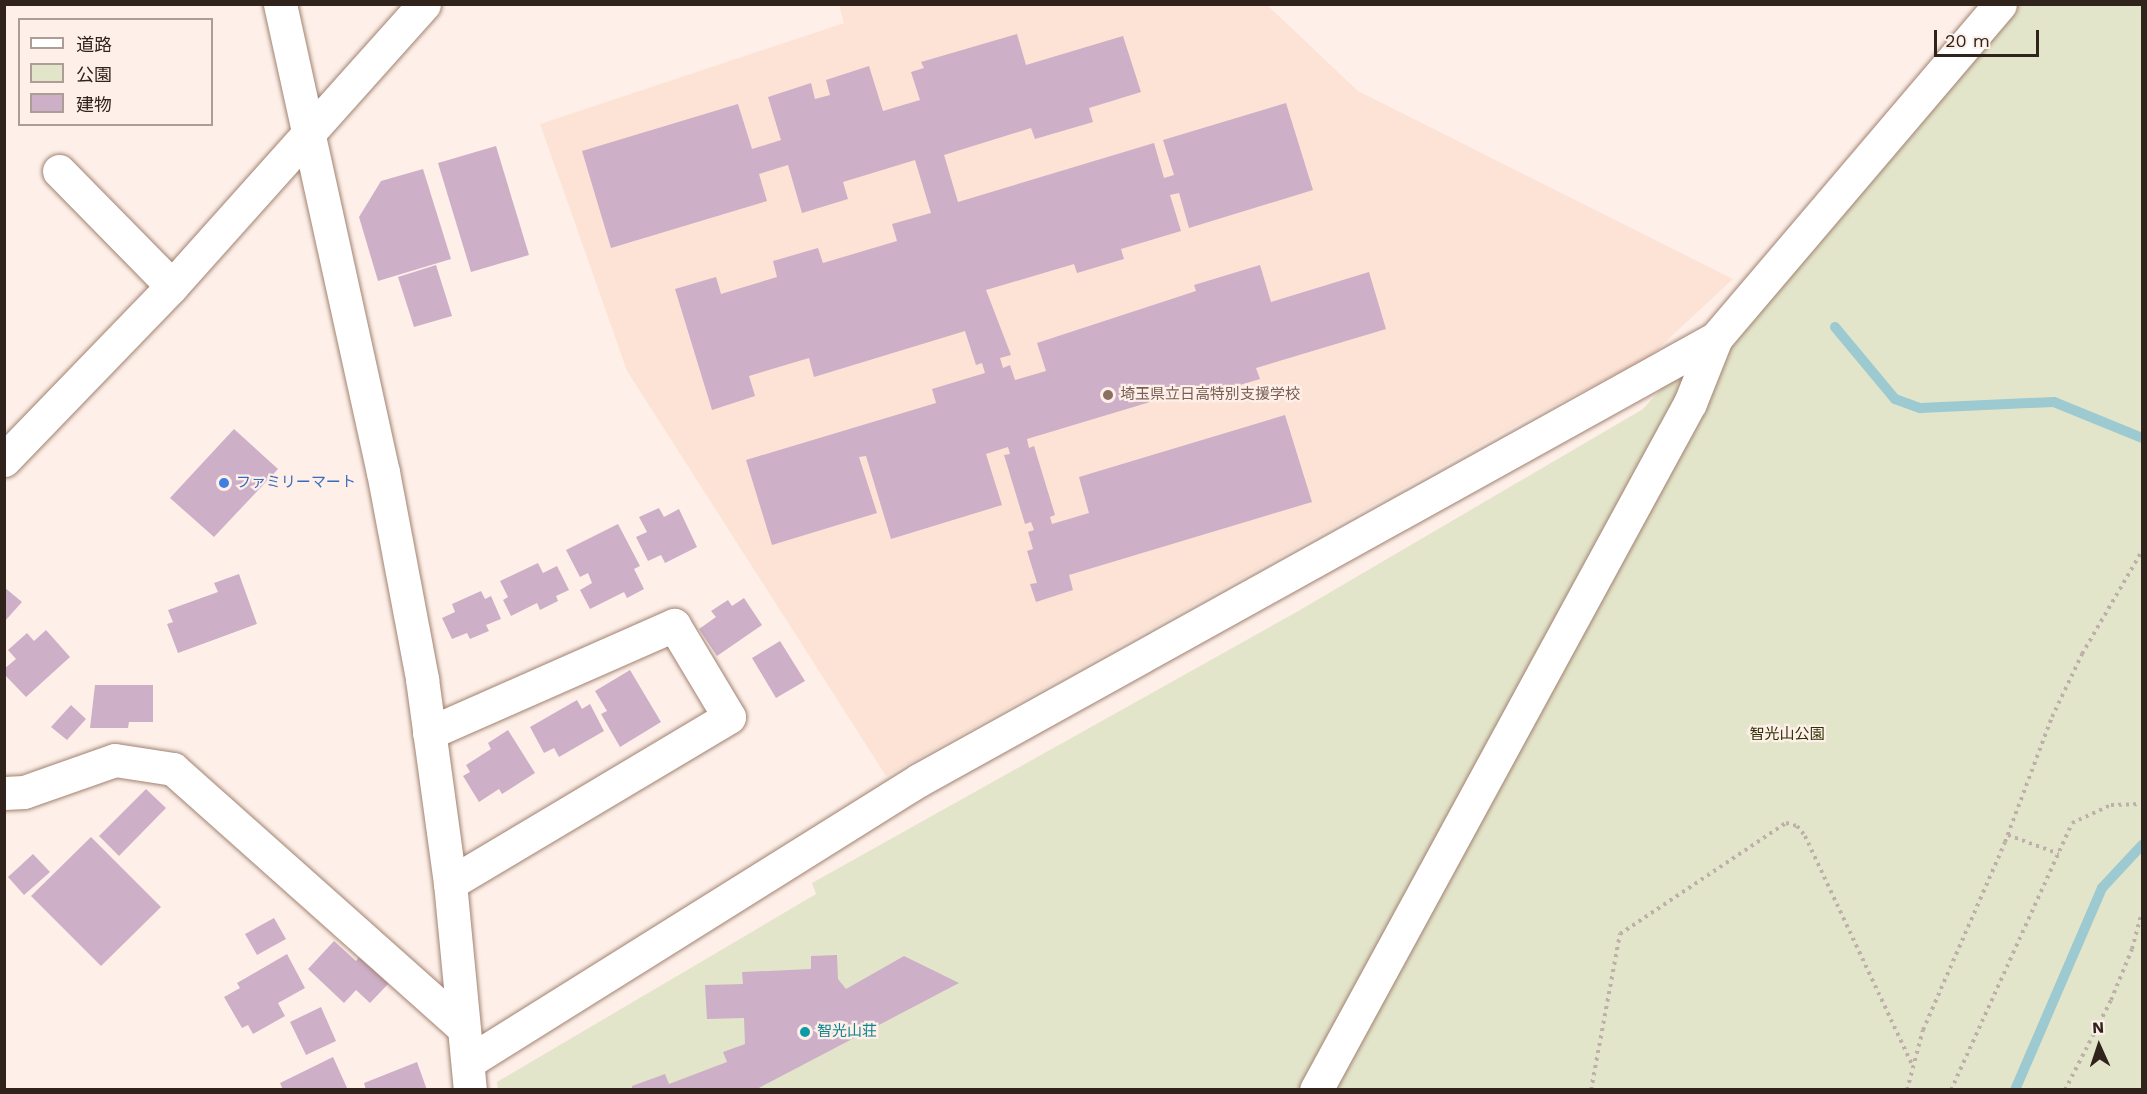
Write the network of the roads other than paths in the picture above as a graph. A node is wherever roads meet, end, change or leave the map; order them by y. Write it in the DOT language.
graph roads {
  1 [pos="280,4"];
  2 [pos="424,4"];
  3 [pos="2000,4"];
  4 [pos="307,134"];
  5 [pos="59,171"];
  6 [pos="172,286"];
  7 [pos="1716,338"];
  8 [pos="10,444"];
  9 [pos="429,733"];
  10 [pos="4,794"];
  11 [pos="450,883"];
  12 [pos="463,1027"];
  13 [pos="469,1076"];
  14 [pos="1316,1089"];
  1 -- 4 [label="street"];
  2 -- 4 [label="street"];
  3 -- 7 [label="street"];
  4 -- 6 [label="street"];
  4 -- 9 [label="street"];
  5 -- 6 [label="street"];
  6 -- 8 [label="street"];
  7 -- 13 [label="street"];
  7 -- 14 [label="street"];
  9 -- 11 [label="street"];
  9 -- 11 [label="street"];
  10 -- 12 [label="street"];
  11 -- 12 [label="street"];
  12 -- 13 [label="street"];
}
